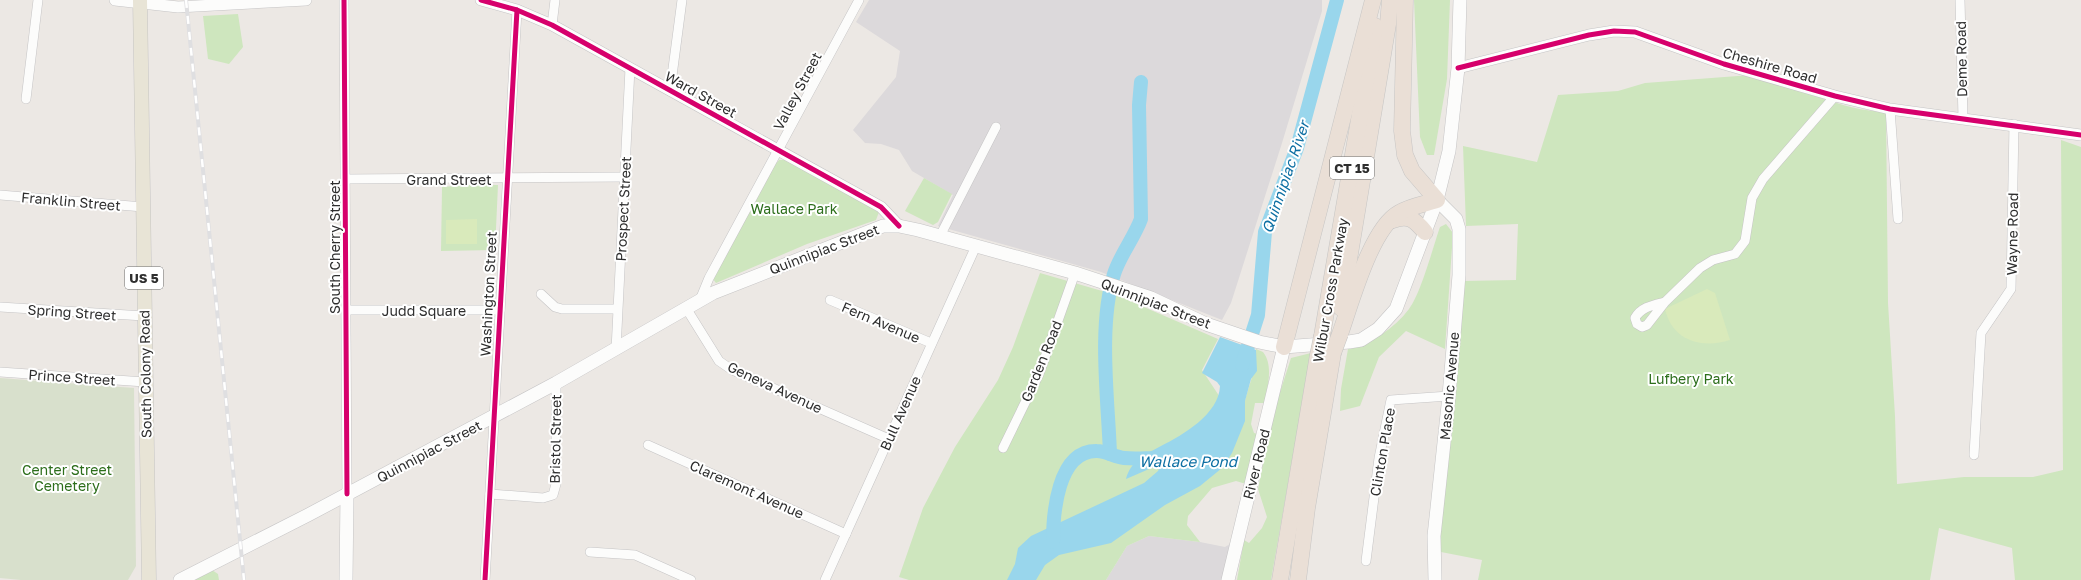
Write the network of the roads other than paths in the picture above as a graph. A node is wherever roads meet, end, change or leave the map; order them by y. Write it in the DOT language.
graph roads {
  1 [pos="38,0"];
  2 [pos="115,0"];
  3 [pos="306,0"];
  4 [pos="344,0"];
  5 [pos="481,0"];
  6 [pos="555,0"];
  7 [pos="682,0"];
  8 [pos="859,0"];
  9 [pos="1374,0"];
  10 [pos="1378,0"];
  11 [pos="1390,0"];
  12 [pos="1405,0"];
  13 [pos="1460,0"];
  14 [pos="1960,0"];
  15 [pos="140,2"];
  16 [pos="516,10"];
  17 [pos="552,25"];
  18 [pos="630,68"];
  19 [pos="1458,68"];
  20 [pos="670,91"];
  21 [pos="1835,96"];
  22 [pos="26,99"];
  23 [pos="1890,109"];
  24 [pos="1963,118"];
  25 [pos="2014,124"];
  26 [pos="996,127"];
  27 [pos="2081,135"];
  28 [pos="779,151"];
  29 [pos="625,177"];
  30 [pos="507,178"];
  31 [pos="346,179"];
  32 [pos="0,195"];
  33 [pos="1437,200"];
  34 [pos="143,207"];
  35 [pos="1898,219"];
  36 [pos="1387,222"];
  37 [pos="900,226"];
  38 [pos="1425,232"];
  39 [pos="940,236"];
  40 [pos="976,246"];
  41 [pos="1075,273"];
  42 [pos="541,294"];
  43 [pos="700,300"];
  44 [pos="830,300"];
  45 [pos="1665,302"];
  46 [pos="0,307"];
  47 [pos="686,308"];
  48 [pos="617,309"];
  49 [pos="347,310"];
  50 [pos="500,310"];
  51 [pos="144,316"];
  52 [pos="1333,334"];
  53 [pos="932,343"];
  54 [pos="1284,347"];
  55 [pos="616,350"];
  56 [pos="1326,354"];
  57 [pos="0,372"];
  58 [pos="145,382"];
  59 [pos="556,383"];
  60 [pos="1449,396"];
  61 [pos="493,417"];
  62 [pos="889,439"];
  63 [pos="648,444"];
  64 [pos="1003,448"];
  65 [pos="1974,455"];
  66 [pos="347,494"];
  67 [pos="490,494"];
  68 [pos="846,534"];
  69 [pos="590,552"];
  70 [pos="1366,561"];
  71 [pos="1280,578"];
  72 [pos="149,580"];
  73 [pos="180,580"];
  74 [pos="346,580"];
  75 [pos="485,580"];
  76 [pos="691,580"];
  77 [pos="825,580"];
  78 [pos="1228,580"];
  79 [pos="1298,580"];
  80 [pos="1435,580"];
  1 -- 22 [label="street"];
  2 -- 15 [label="street"];
  3 -- 15 [label="street"];
  4 -- 31 [label="street, South Cherry Street"];
  5 -- 16 [label="street, Ward Street"];
  6 -- 17 [label="street"];
  7 -- 20 [label="street"];
  8 -- 28 [label="street, Valley Street"];
  9 -- 54 [label="highway"];
  10 -- 52 [label="highway, Wilbur Cross Parkway / CT 15"];
  11 -- 52 [label="highway, Wilbur Cross Parkway / CT 15"];
  12 -- 33 [label="highway"];
  13 -- 19 [label="main road, Quinnipiac Street"];
  14 -- 24 [label="street, Deme Road"];
  15 -- 34 [label="main road, South Colony Road / US 5"];
  16 -- 17 [label="street, Ward Street"];
  16 -- 30 [label="street, Washington Street"];
  17 -- 18 [label="street, Ward Street"];
  18 -- 20 [label="street, Ward Street"];
  18 -- 29 [label="street, Prospect Street"];
  19 -- 21 [label="street, Cheshire Road"];
  19 -- 33 [label="main road, Quinnipiac Street"];
  20 -- 28 [label="street, Ward Street"];
  21 -- 23 [label="street, Cheshire Road"];
  21 -- 45 [label="street"];
  23 -- 24 [label="street, Cheshire Road"];
  23 -- 35 [label="street"];
  24 -- 25 [label="street, Cheshire Road"];
  25 -- 27 [label="street, Cheshire Road"];
  25 -- 65 [label="street, Wayne Road"];
  26 -- 39 [label="street"];
  28 -- 37 [label="street, Ward Street"];
  28 -- 43 [label="street, Valley Street"];
  29 -- 30 [label="street, Grand Street"];
  29 -- 48 [label="street, Prospect Street"];
  30 -- 31 [label="street, Grand Street"];
  30 -- 50 [label="street, Washington Street"];
  31 -- 49 [label="street, South Cherry Street"];
  32 -- 34 [label="street, Franklin Street"];
  33 -- 36 [label="highway"];
  33 -- 38 [label="main road, Quinnipiac Street"];
  33 -- 60 [label="main road, Masonic Avenue"];
  34 -- 51 [label="main road, South Colony Road / US 5"];
  36 -- 38 [label="highway"];
  36 -- 52 [label="highway"];
  37 -- 39 [label="main road, Quinnipiac Street"];
  37 -- 43 [label="main road, Quinnipiac Street"];
  38 -- 54 [label="main road, Quinnipiac Street"];
  39 -- 40 [label="main road, Quinnipiac Street"];
  40 -- 41 [label="main road, Quinnipiac Street"];
  40 -- 53 [label="street, Bull Avenue"];
  41 -- 54 [label="main road, Quinnipiac Street"];
  41 -- 64 [label="street, Garden Road"];
  42 -- 48 [label="street"];
  43 -- 47 [label="main road, Quinnipiac Street"];
  44 -- 53 [label="street, Fern Avenue"];
  46 -- 51 [label="street, Spring Street"];
  47 -- 55 [label="main road, Quinnipiac Street"];
  47 -- 62 [label="street, Geneva Avenue"];
  48 -- 55 [label="street, Prospect Street"];
  49 -- 50 [label="street, Judd Square"];
  49 -- 66 [label="street, South Cherry Street"];
  50 -- 61 [label="street, Washington Street"];
  51 -- 58 [label="main road, South Colony Road / US 5"];
  52 -- 56 [label="highway, Wilbur Cross Parkway / CT 15, bridge"];
  53 -- 62 [label="street, Bull Avenue"];
  54 -- 78 [label="main road, River Road"];
  55 -- 59 [label="main road, Quinnipiac Street"];
  56 -- 71 [label="highway, Wilbur Cross Parkway / CT 15"];
  56 -- 79 [label="highway, Wilbur Cross Parkway / CT 15"];
  57 -- 58 [label="street, Prince Street"];
  58 -- 72 [label="main road, South Colony Road / US 5"];
  59 -- 61 [label="main road, Quinnipiac Street"];
  59 -- 67 [label="street, Bristol Street"];
  60 -- 70 [label="street, Clinton Place"];
  60 -- 80 [label="main road, Masonic Avenue"];
  61 -- 66 [label="main road, Quinnipiac Street"];
  61 -- 67 [label="street, Washington Street"];
  62 -- 68 [label="street, Bull Avenue"];
  63 -- 68 [label="street, Claremont Avenue"];
  66 -- 73 [label="main road, Quinnipiac Street"];
  66 -- 74 [label="main road"];
  67 -- 75 [label="street, Washington Street"];
  68 -- 77 [label="street, Bull Avenue"];
  69 -- 76 [label="street"];
}
